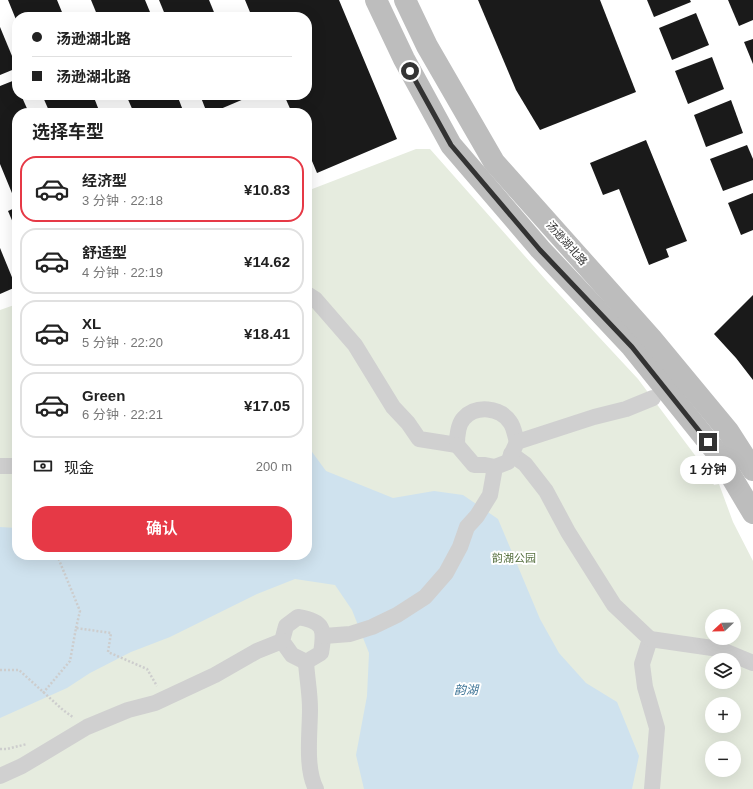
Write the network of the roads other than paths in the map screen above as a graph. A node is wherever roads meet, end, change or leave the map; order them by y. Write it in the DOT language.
graph roads {
  1 [pos="376,0"];
  2 [pos="405,0"];
  3 [pos="312,297"];
  4 [pos="653,398"];
  5 [pos="457,445"];
  6 [pos="514,448"];
  7 [pos="0,466"];
  8 [pos="12,466"];
  9 [pos="495,467"];
  10 [pos="753,470"];
  11 [pos="753,514"];
  12 [pos="324,636"];
  13 [pos="650,638"];
  14 [pos="282,641"];
  15 [pos="306,662"];
  16 [pos="753,662"];
  17 [pos="0,776"];
  18 [pos="316,789"];
  19 [pos="652,789"];
  1 -- 11 [label="street"];
  2 -- 10 [label="street, 汤逊湖北路"];
  3 -- 5 [label="street"];
  4 -- 6 [label="street"];
  5 -- 6 [label="street"];
  5 -- 9 [label="street"];
  6 -- 9 [label="street"];
  6 -- 13 [label="street"];
  7 -- 8 [label="street"];
  9 -- 12 [label="street"];
  12 -- 14 [label="street"];
  12 -- 15 [label="street"];
  13 -- 16 [label="street"];
  13 -- 19 [label="street"];
  14 -- 15 [label="street"];
  14 -- 17 [label="street"];
  15 -- 18 [label="street"];
}
